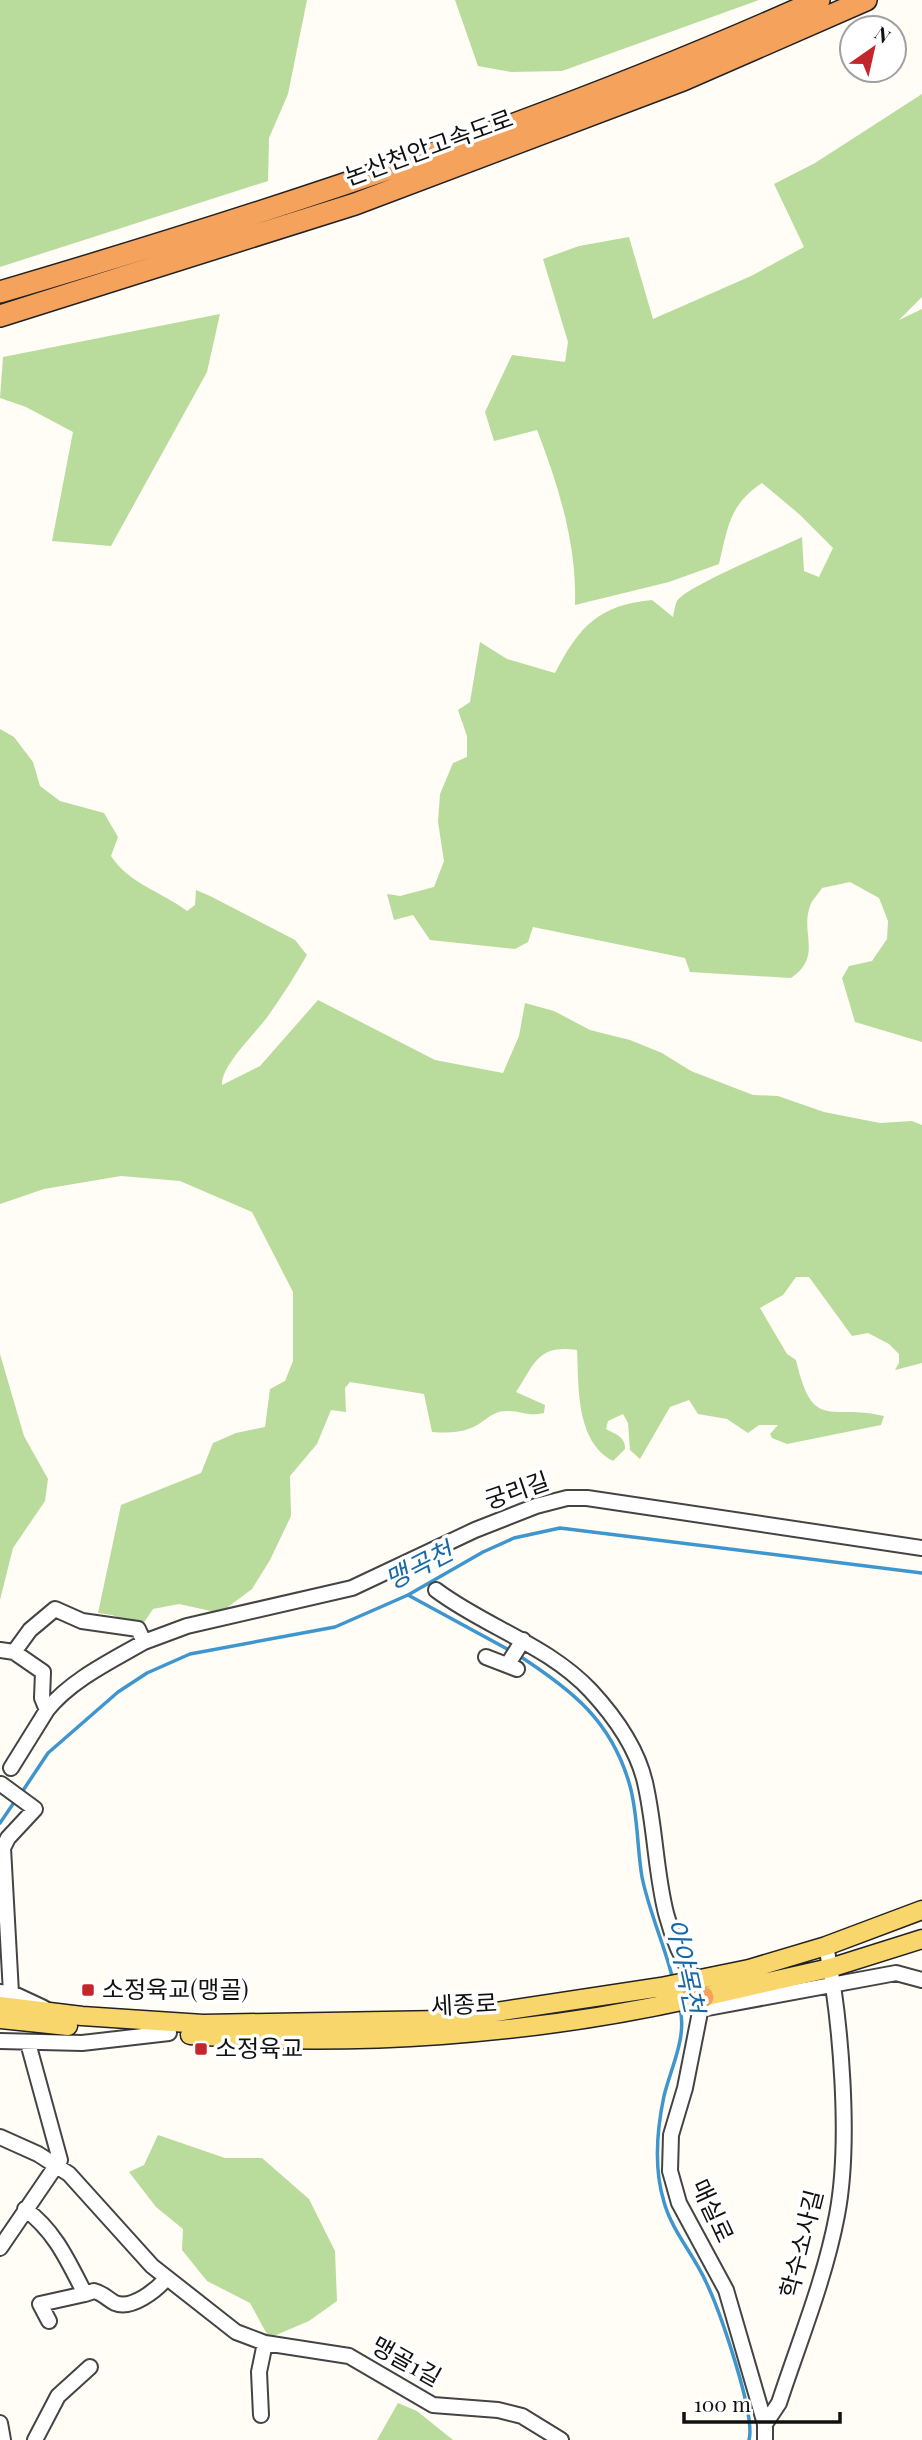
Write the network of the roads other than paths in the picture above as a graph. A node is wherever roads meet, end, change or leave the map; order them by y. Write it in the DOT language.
graph roads {
  1 [pos="819,0"];
  2 [pos="866,0"];
  3 [pos="0,292"];
  4 [pos="0,316"];
  5 [pos="922,1548"];
  6 [pos="436,1590"];
  7 [pos="523,1640"];
  8 [pos="144,1643"];
  9 [pos="7,1651"];
  10 [pos="486,1657"];
  11 [pos="47,1710"];
  12 [pos="5,1766"];
  13 [pos="1,1784"];
  14 [pos="922,1909"];
  15 [pos="922,1939"];
  16 [pos="826,1946"];
  17 [pos="832,1976"];
  18 [pos="922,1980"];
  19 [pos="695,1994"];
  20 [pos="4,1997"];
  21 [pos="0,2019"];
  22 [pos="169,2033"];
  23 [pos="0,2041"];
  24 [pos="34,2043"];
  25 [pos="0,2137"];
  26 [pos="55,2166"];
  27 [pos="25,2208"];
  28 [pos="0,2248"];
  29 [pos="166,2279"];
  30 [pos="85,2294"];
  31 [pos="49,2321"];
  32 [pos="265,2343"];
  33 [pos="90,2367"];
  34 [pos="261,2415"];
  35 [pos="0,2423"];
  36 [pos="765,2424"];
  37 [pos="3,2440"];
  38 [pos="35,2440"];
  39 [pos="561,2440"];
  40 [pos="765,2440"];
  1 -- 3 [label="highway, 논산천안고속도로"];
  2 -- 4 [label="highway, 논산천안고속도로"];
  5 -- 8 [label="street, 궁리길"];
  6 -- 7 [label="street"];
  7 -- 10 [label="street"];
  7 -- 19 [label="street"];
  8 -- 9 [label="street"];
  8 -- 11 [label="street, 궁리길"];
  9 -- 11 [label="street"];
  11 -- 12 [label="street, 궁리길"];
  12 -- 13 [label="street, 궁리길"];
  13 -- 20 [label="street"];
  14 -- 16 [label="main road, 세종로"];
  15 -- 17 [label="main road, 세종로"];
  16 -- 17 [label="street, 학수소사길"];
  16 -- 19 [label="main road, 세종로"];
  17 -- 18 [label="street"];
  17 -- 19 [label="main road, 세종로"];
  17 -- 36 [label="street, 학수소사길"];
  19 -- 20 [label="main road, 세종로"];
  19 -- 22 [label="main road, 세종로"];
  19 -- 36 [label="street, 매실로"];
  21 -- 22 [label="main road, 세종로"];
  22 -- 24 [label="street"];
  23 -- 24 [label="street"];
  24 -- 26 [label="street"];
  25 -- 26 [label="street, 맹골1길"];
  26 -- 27 [label="street"];
  26 -- 29 [label="street, 맹골1길"];
  27 -- 28 [label="street"];
  27 -- 30 [label="street"];
  29 -- 30 [label="street"];
  29 -- 32 [label="street, 맹골1길"];
  30 -- 31 [label="street"];
  32 -- 34 [label="street"];
  32 -- 39 [label="street, 맹골1길"];
  33 -- 38 [label="street"];
  35 -- 37 [label="street"];
  36 -- 40 [label="street, 매실로"];
}
